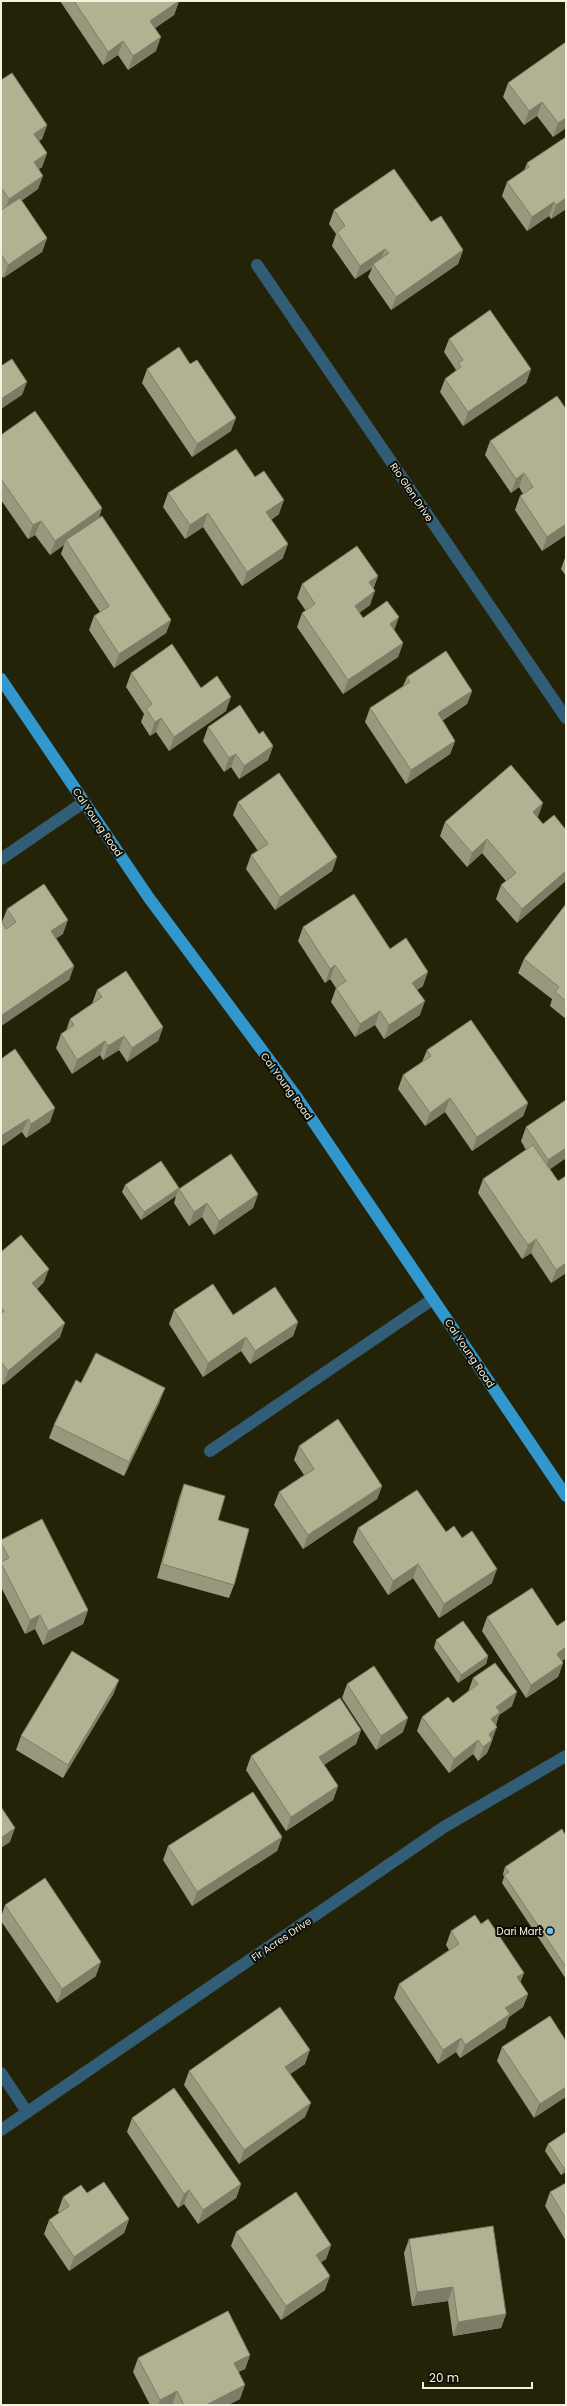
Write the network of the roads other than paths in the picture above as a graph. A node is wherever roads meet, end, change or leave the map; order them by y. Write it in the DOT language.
graph roads {
  1 [pos="257,265"];
  2 [pos="1,679"];
  3 [pos="566,718"];
  4 [pos="84,802"];
  5 [pos="1,859"];
  6 [pos="433,1299"];
  7 [pos="210,1451"];
  8 [pos="566,1496"];
  9 [pos="566,1756"];
  10 [pos="1,2074"];
  11 [pos="27,2112"];
  12 [pos="1,2130"];
  1 -- 3 [label="street, Rio Glen Drive"];
  2 -- 4 [label="main road, Cal Young Road"];
  4 -- 5 [label="street"];
  4 -- 6 [label="main road, Cal Young Road"];
  6 -- 7 [label="street"];
  6 -- 8 [label="main road, Cal Young Road"];
  9 -- 11 [label="street, Fir Acres Drive"];
  10 -- 11 [label="street"];
  11 -- 12 [label="street, Fir Acres Drive"];
}
